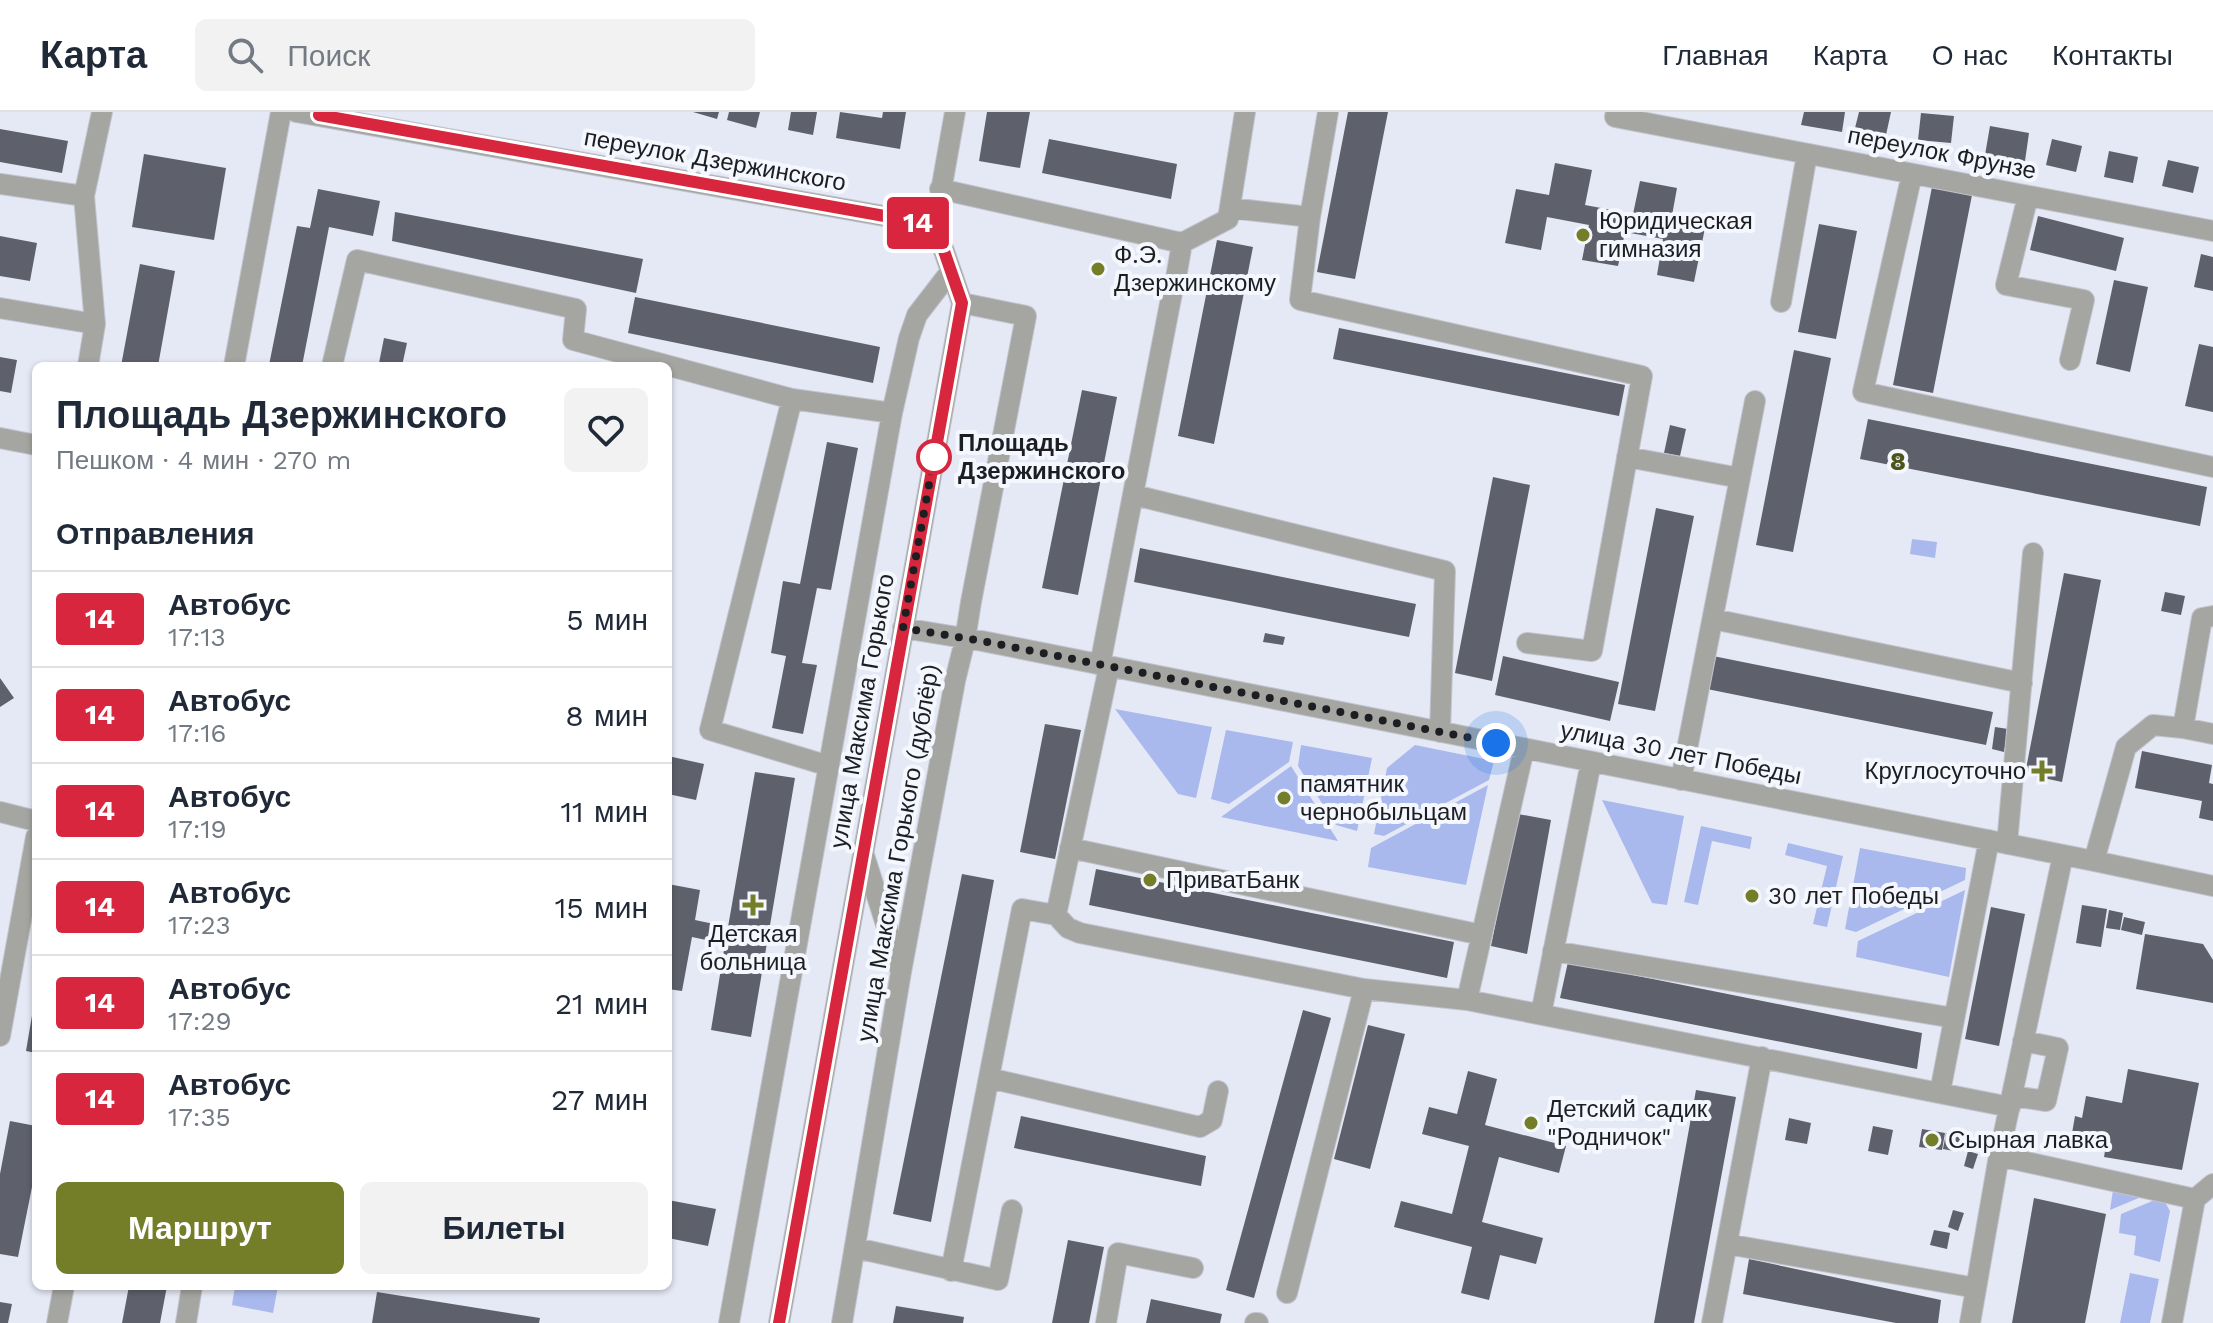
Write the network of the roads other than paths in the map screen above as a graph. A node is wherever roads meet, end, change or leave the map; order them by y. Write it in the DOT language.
graph roads {
  1 [pos="102,112"];
  2 [pos="281,112"];
  3 [pos="296,112"];
  4 [pos="955,112"];
  5 [pos="1245,112"];
  6 [pos="1328,112"];
  7 [pos="320,114"];
  8 [pos="1615,115"];
  9 [pos="1807,154"];
  10 [pos="1912,174"];
  11 [pos="0,184"];
  12 [pos="940,189"];
  13 [pos="84,196"];
  14 [pos="2028,196"];
  15 [pos="1230,208"];
  16 [pos="1310,217"];
  17 [pos="935,225"];
  18 [pos="2213,231"];
  19 [pos="1182,243"];
  20 [pos="951,271"];
  21 [pos="1781,302"];
  22 [pos="962,303"];
  23 [pos="0,308"];
  24 [pos="95,324"];
  25 [pos="2070,360"];
  26 [pos="89,362"];
  27 [pos="235,362"];
  28 [pos="333,362"];
  29 [pos="655,362"];
  30 [pos="672,367"];
  31 [pos="792,399"];
  32 [pos="1755,401"];
  33 [pos="892,413"];
  34 [pos="0,438"];
  35 [pos="32,444"];
  36 [pos="1627,457"];
  37 [pos="2213,467"];
  38 [pos="1740,478"];
  39 [pos="1134,495"];
  40 [pos="2033,553"];
  41 [pos="2213,616"];
  42 [pos="1713,619"];
  43 [pos="903,628"];
  44 [pos="965,640"];
  45 [pos="1527,643"];
  46 [pos="1105,666"];
  47 [pos="2022,683"];
  48 [pos="2183,728"];
  49 [pos="1440,732"];
  50 [pos="2213,734"];
  51 [pos="1524,749"];
  52 [pos="1591,762"];
  53 [pos="829,766"];
  54 [pos="1681,780"];
  55 [pos="0,812"];
  56 [pos="32,820"];
  57 [pos="1998,842"];
  58 [pos="1070,848"];
  59 [pos="863,851"];
  60 [pos="2063,855"];
  61 [pos="32,859"];
  62 [pos="2094,861"];
  63 [pos="2213,886"];
  64 [pos="1056,915"];
  65 [pos="1482,935"];
  66 [pos="1553,951"];
  67 [pos="901,972"];
  68 [pos="1364,989"];
  69 [pos="1467,1000"];
  70 [pos="1541,1014"];
  71 [pos="1954,1018"];
  72 [pos="0,1036"];
  73 [pos="2023,1041"];
  74 [pos="1762,1057"];
  75 [pos="989,1078"];
  76 [pos="1218,1091"];
  77 [pos="1940,1092"];
  78 [pos="2011,1102"];
  79 [pos="1999,1156"];
  80 [pos="2213,1184"];
  81 [pos="2195,1199"];
  82 [pos="1012,1210"];
  83 [pos="1727,1244"];
  84 [pos="856,1248"];
  85 [pos="1193,1268"];
  86 [pos="951,1271"];
  87 [pos="1976,1288"];
  88 [pos="63,1290"];
  89 [pos="191,1290"];
  90 [pos="1287,1293"];
  91 [pos="57,1323"];
  92 [pos="186,1323"];
  93 [pos="729,1323"];
  94 [pos="779,1323"];
  95 [pos="842,1323"];
  96 [pos="1106,1323"];
  97 [pos="1712,1323"];
  98 [pos="1970,1323"];
  99 [pos="2172,1323"];
  1 -- 13 [label="street"];
  2 -- 27 [label="street"];
  3 -- 7 [label="street, переулок Дзержинского"];
  4 -- 12 [label="street, улица Максима Горького"];
  5 -- 15 [label="street"];
  6 -- 16 [label="street"];
  7 -- 17 [label="street, переулок Дзержинского"];
  8 -- 9 [label="street, переулок Фрунзе"];
  9 -- 10 [label="street, переулок Фрунзе"];
  9 -- 21 [label="street"];
  10 -- 14 [label="street, переулок Фрунзе"];
  10 -- 37 [label="street"];
  11 -- 13 [label="street"];
  12 -- 17 [label="street, улица Максима Горького"];
  12 -- 19 [label="street"];
  13 -- 24 [label="street"];
  14 -- 18 [label="street, переулок Фрунзе"];
  14 -- 25 [label="street"];
  15 -- 16 [label="street"];
  15 -- 19 [label="street"];
  16 -- 36 [label="street"];
  17 -- 20 [label="street, улица Максима Горького"];
  19 -- 39 [label="street"];
  20 -- 22 [label="street, улица Максима Горького"];
  20 -- 33 [label="street"];
  22 -- 43 [label="street, улица Максима Горького"];
  22 -- 44 [label="street, улица Максима Горького (дублёр)"];
  23 -- 24 [label="street"];
  24 -- 26 [label="street"];
  28 -- 29 [label="street"];
  30 -- 31 [label="street"];
  31 -- 33 [label="street"];
  31 -- 53 [label="street"];
  32 -- 38 [label="street"];
  33 -- 53 [label="street"];
  34 -- 35 [label="street"];
  36 -- 38 [label="street"];
  36 -- 45 [label="street"];
  38 -- 42 [label="street"];
  39 -- 46 [label="street"];
  39 -- 49 [label="street"];
  40 -- 47 [label="street"];
  41 -- 48 [label="street"];
  42 -- 47 [label="street"];
  42 -- 54 [label="street"];
  43 -- 44 [label="street, улица 30 лет Победы"];
  43 -- 59 [label="street, улица Максима Горького"];
  44 -- 46 [label="street, улица 30 лет Победы"];
  44 -- 67 [label="street, улица Максима Горького (дублёр)"];
  46 -- 49 [label="street, улица 30 лет Победы"];
  46 -- 58 [label="street"];
  47 -- 57 [label="street"];
  48 -- 50 [label="street"];
  48 -- 62 [label="street"];
  49 -- 51 [label="street, улица 30 лет Победы"];
  51 -- 52 [label="street, улица 30 лет Победы"];
  51 -- 65 [label="street"];
  52 -- 54 [label="street, улица 30 лет Победы"];
  52 -- 66 [label="street"];
  53 -- 93 [label="street"];
  54 -- 57 [label="street, улица 30 лет Победы"];
  55 -- 56 [label="street"];
  57 -- 60 [label="street, улица 30 лет Победы"];
  57 -- 71 [label="street"];
  58 -- 64 [label="street"];
  58 -- 65 [label="street"];
  59 -- 67 [label="street"];
  59 -- 94 [label="street, улица Максима Горького"];
  60 -- 62 [label="street, улица 30 лет Победы"];
  60 -- 73 [label="street"];
  61 -- 72 [label="street"];
  62 -- 63 [label="street, улица 30 лет Победы"];
  64 -- 68 [label="street"];
  64 -- 75 [label="street"];
  65 -- 69 [label="street"];
  66 -- 70 [label="street"];
  66 -- 71 [label="street"];
  67 -- 84 [label="street, улица Максима Горького (дублёр)"];
  68 -- 69 [label="street"];
  68 -- 90 [label="street"];
  69 -- 70 [label="street"];
  70 -- 74 [label="street"];
  71 -- 77 [label="street"];
  73 -- 78 [label="street"];
  73 -- 78 [label="street"];
  74 -- 77 [label="street"];
  74 -- 83 [label="street"];
  75 -- 76 [label="street"];
  75 -- 86 [label="street"];
  77 -- 78 [label="street"];
  78 -- 79 [label="street"];
  79 -- 81 [label="street"];
  79 -- 87 [label="street"];
  80 -- 81 [label="street"];
  81 -- 99 [label="street"];
  82 -- 86 [label="street"];
  83 -- 87 [label="street"];
  83 -- 97 [label="street"];
  84 -- 86 [label="street"];
  84 -- 95 [label="street, улица Максима Горького (дублёр)"];
  85 -- 96 [label="street"];
  87 -- 98 [label="street"];
  88 -- 91 [label="street"];
  89 -- 92 [label="street"];
}
